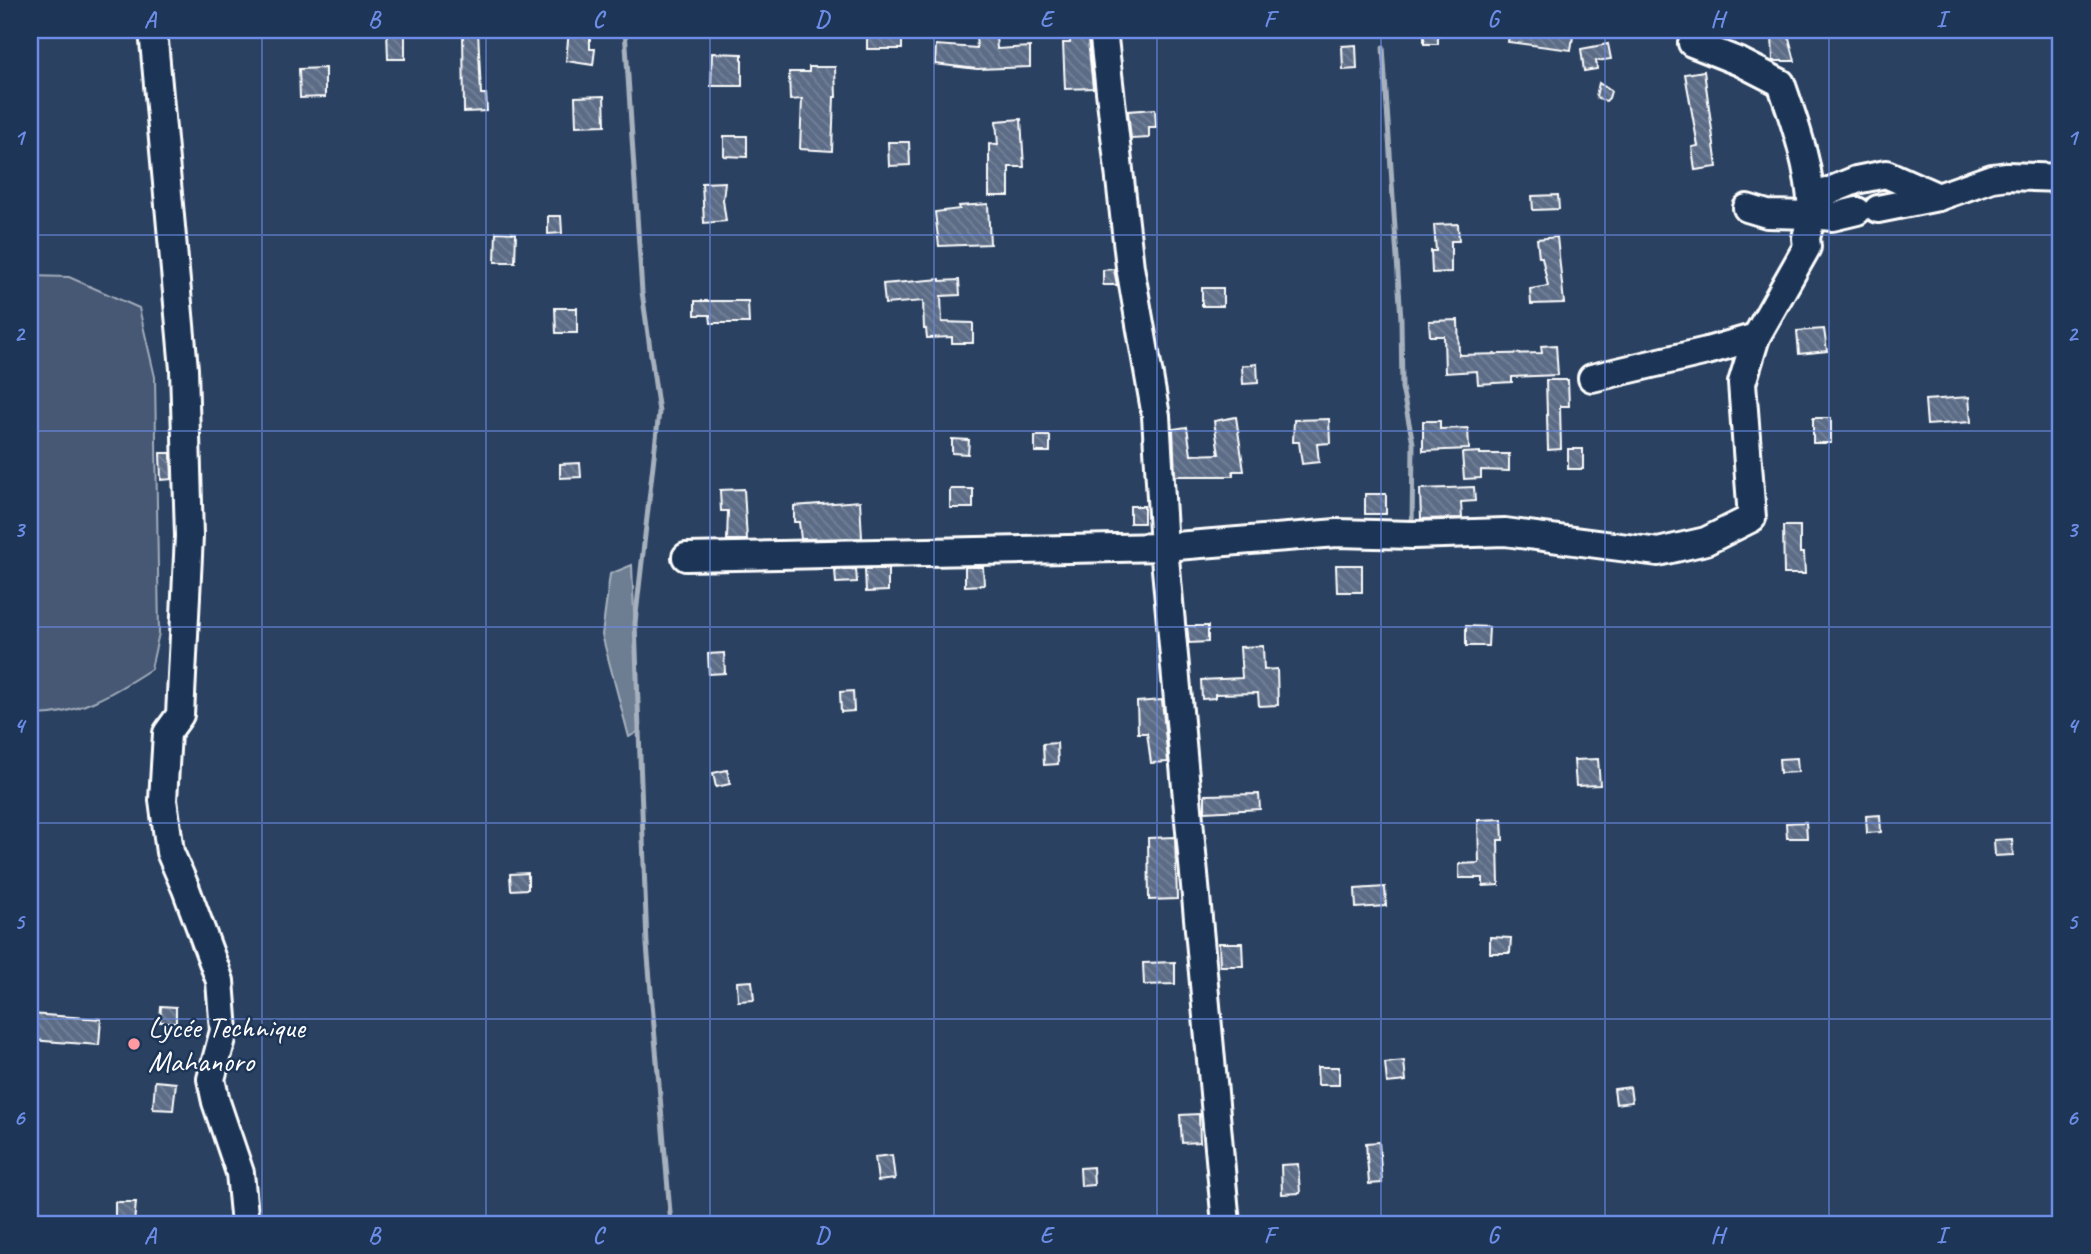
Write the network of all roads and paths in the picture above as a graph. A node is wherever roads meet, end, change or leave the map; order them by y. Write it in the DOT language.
graph roads {
  1 [pos="153,30"];
  2 [pos="1103,30"];
  3 [pos="1692,43"];
  4 [pos="2061,178"];
  5 [pos="1938,197"];
  6 [pos="1747,208"];
  7 [pos="1812,211"];
  8 [pos="1756,337"];
  9 [pos="1592,377"];
  10 [pos="1164,547"];
  11 [pos="686,557"];
  12 [pos="245,1224"];
  13 [pos="1226,1224"];
  1 -- 12 [label="street"];
  2 -- 10 [label="street"];
  3 -- 7 [label="street"];
  4 -- 5 [label="street"];
  5 -- 7 [label="street"];
  5 -- 7 [label="street"];
  6 -- 7 [label="street"];
  7 -- 8 [label="street"];
  8 -- 9 [label="street"];
  8 -- 10 [label="street"];
  10 -- 11 [label="street"];
  10 -- 13 [label="street"];
}
